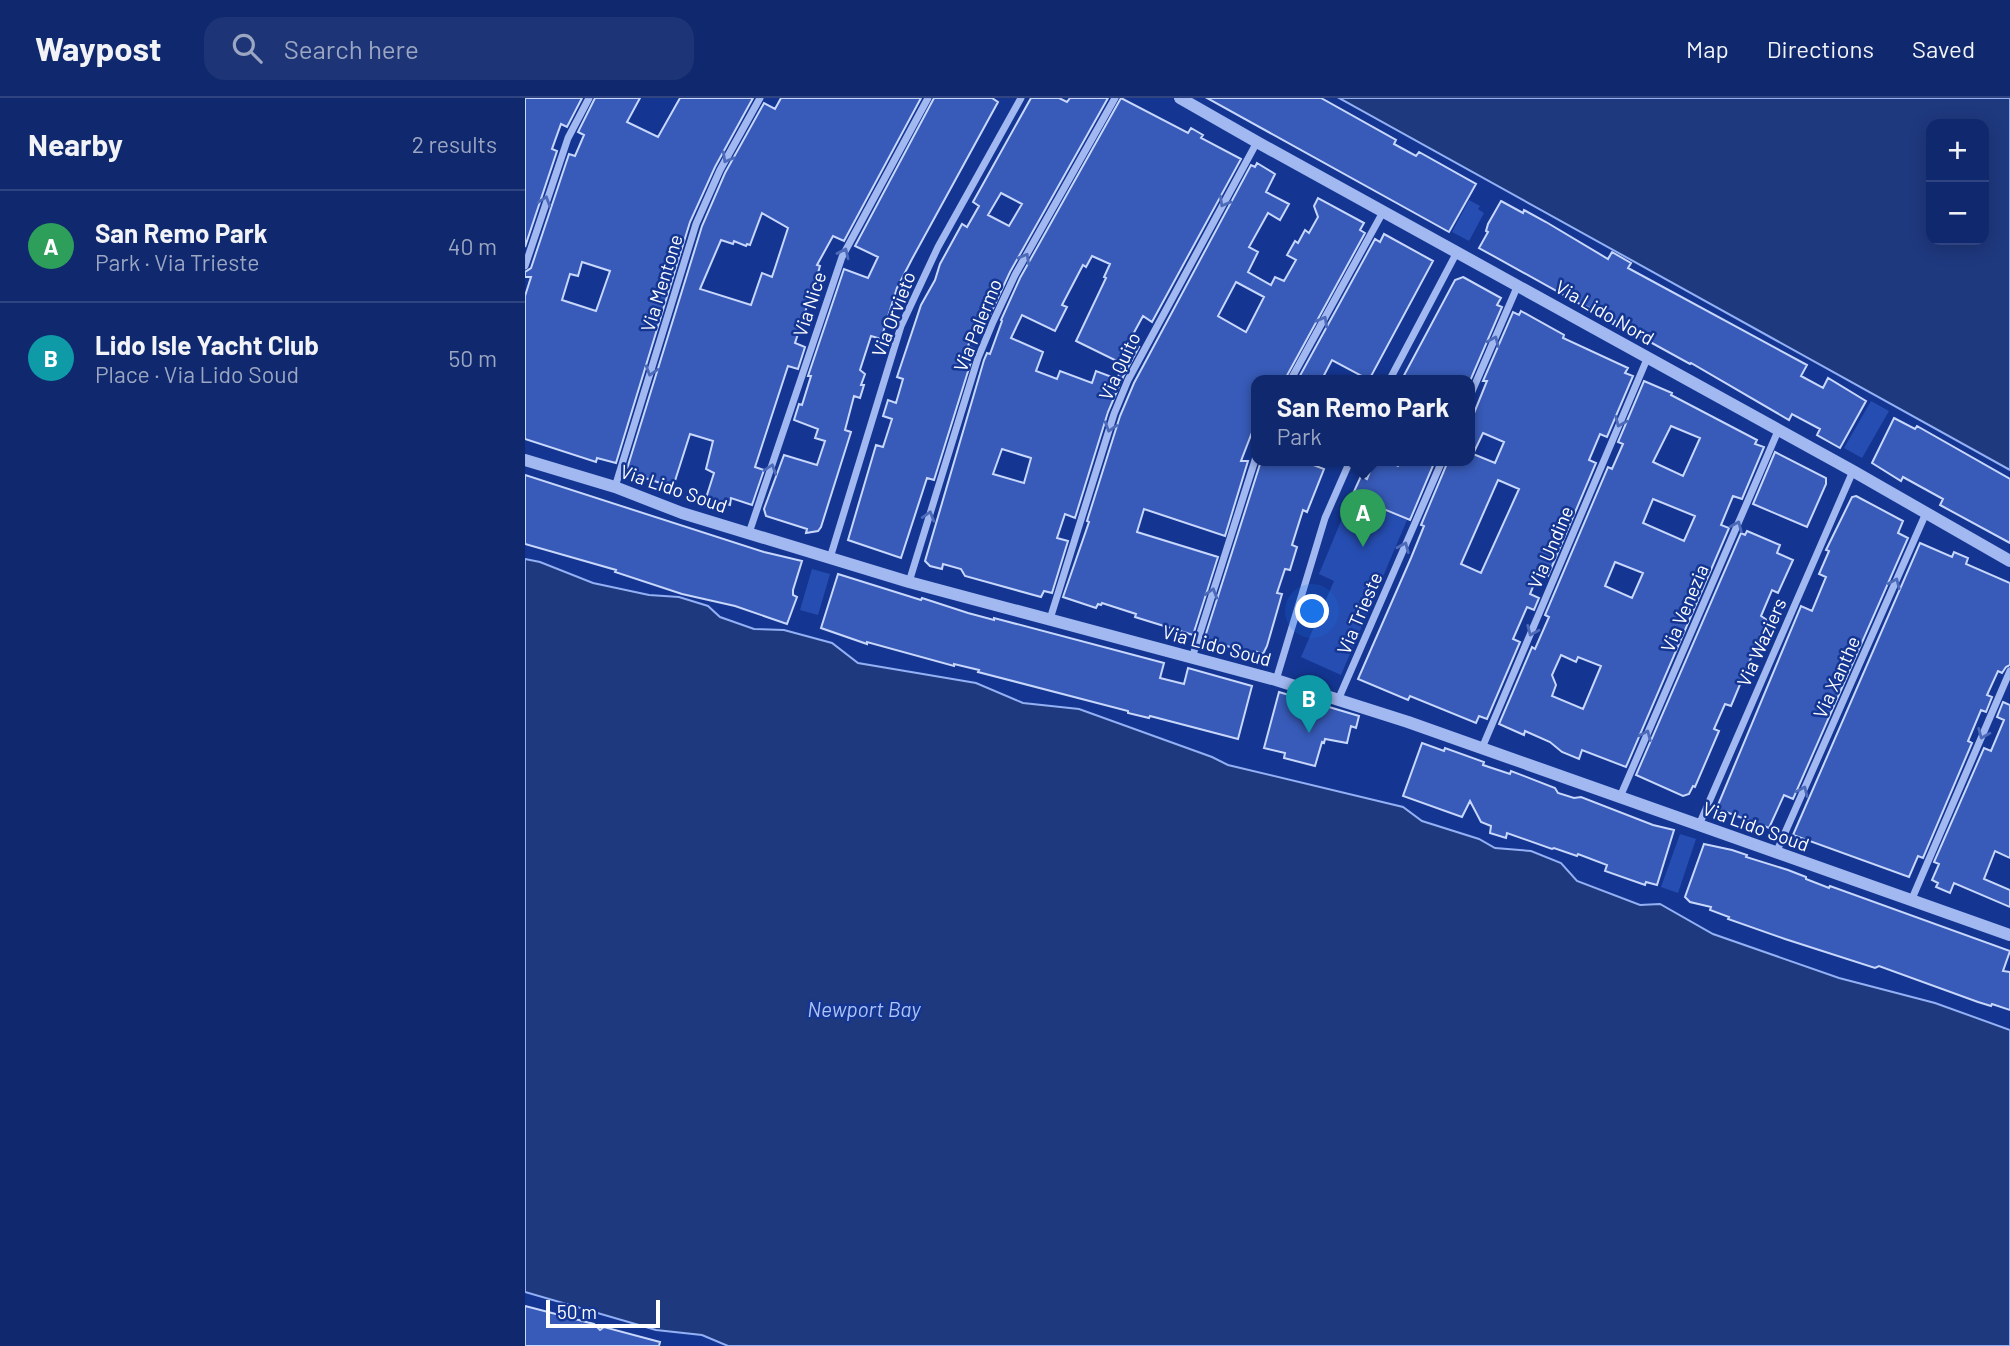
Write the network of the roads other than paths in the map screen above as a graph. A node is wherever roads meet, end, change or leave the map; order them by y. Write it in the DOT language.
graph roads {
  1 [pos="589,98"];
  2 [pos="761,98"];
  3 [pos="928,98"];
  4 [pos="1021,98"];
  5 [pos="1115,98"];
  6 [pos="1180,98"];
  7 [pos="1257,142"];
  8 [pos="1383,212"];
  9 [pos="1457,252"];
  10 [pos="525,266"];
  11 [pos="1518,285"];
  12 [pos="1647,359"];
  13 [pos="1293,375"];
  14 [pos="1392,375"];
  15 [pos="1475,385"];
  16 [pos="1779,431"];
  17 [pos="525,460"];
  18 [pos="1252,466"];
  19 [pos="1348,466"];
  20 [pos="1440,466"];
  21 [pos="1853,471"];
  22 [pos="615,487"];
  23 [pos="1926,513"];
  24 [pos="749,533"];
  25 [pos="830,558"];
  26 [pos="2010,561"];
  27 [pos="909,582"];
  28 [pos="1050,619"];
  29 [pos="1192,658"];
  30 [pos="2010,671"];
  31 [pos="1276,680"];
  32 [pos="1338,700"];
  33 [pos="1482,748"];
  34 [pos="1619,798"];
  35 [pos="1698,826"];
  36 [pos="1776,853"];
  37 [pos="1911,901"];
  38 [pos="2010,935"];
  10 -- 1 [label="street, one-way"];
  2 -- 22 [label="street, Via Mentone, one-way"];
  24 -- 3 [label="street, Via Nice, one-way"];
  4 -- 25 [label="street, Via Orvieto"];
  27 -- 5 [label="street, Via Palermo, one-way"];
  6 -- 7 [label="street, Via Lido Nord"];
  7 -- 8 [label="street, Via Lido Nord"];
  7 -- 28 [label="street, Via Quito, one-way"];
  8 -- 9 [label="street, Via Lido Nord"];
  13 -- 8 [label="street, one-way"];
  9 -- 11 [label="street, Via Lido Nord"];
  9 -- 14 [label="street"];
  11 -- 12 [label="street, Via Lido Nord"];
  15 -- 11 [label="street, one-way"];
  12 -- 16 [label="street, Via Lido Nord"];
  12 -- 33 [label="street, Via Undine, one-way"];
  16 -- 21 [label="street, Via Lido Nord"];
  34 -- 16 [label="street, Via Venezia, one-way"];
  17 -- 22 [label="street, Via Lido Soud"];
  29 -- 18 [label="street, one-way"];
  19 -- 31 [label="street"];
  32 -- 20 [label="street, Via Trieste, one-way"];
  21 -- 23 [label="street, Via Lido Nord"];
  21 -- 35 [label="street, Via Waziers"];
  22 -- 24 [label="street, Via Lido Soud"];
  23 -- 26 [label="street, Via Lido Nord"];
  36 -- 23 [label="street, Via Xanthe, one-way"];
  24 -- 25 [label="street, Via Lido Soud"];
  25 -- 27 [label="street, Via Lido Soud"];
  27 -- 28 [label="street, Via Lido Soud"];
  28 -- 29 [label="street, Via Lido Soud"];
  29 -- 31 [label="street, Via Lido Soud"];
  30 -- 37 [label="street, one-way"];
  31 -- 32 [label="street, Via Lido Soud"];
  32 -- 33 [label="street, Via Lido Soud"];
  33 -- 34 [label="street, Via Lido Soud"];
  34 -- 35 [label="street, Via Lido Soud"];
  35 -- 36 [label="street, Via Lido Soud"];
  36 -- 37 [label="street, Via Lido Soud"];
  37 -- 38 [label="street, Via Lido Soud"];
}
